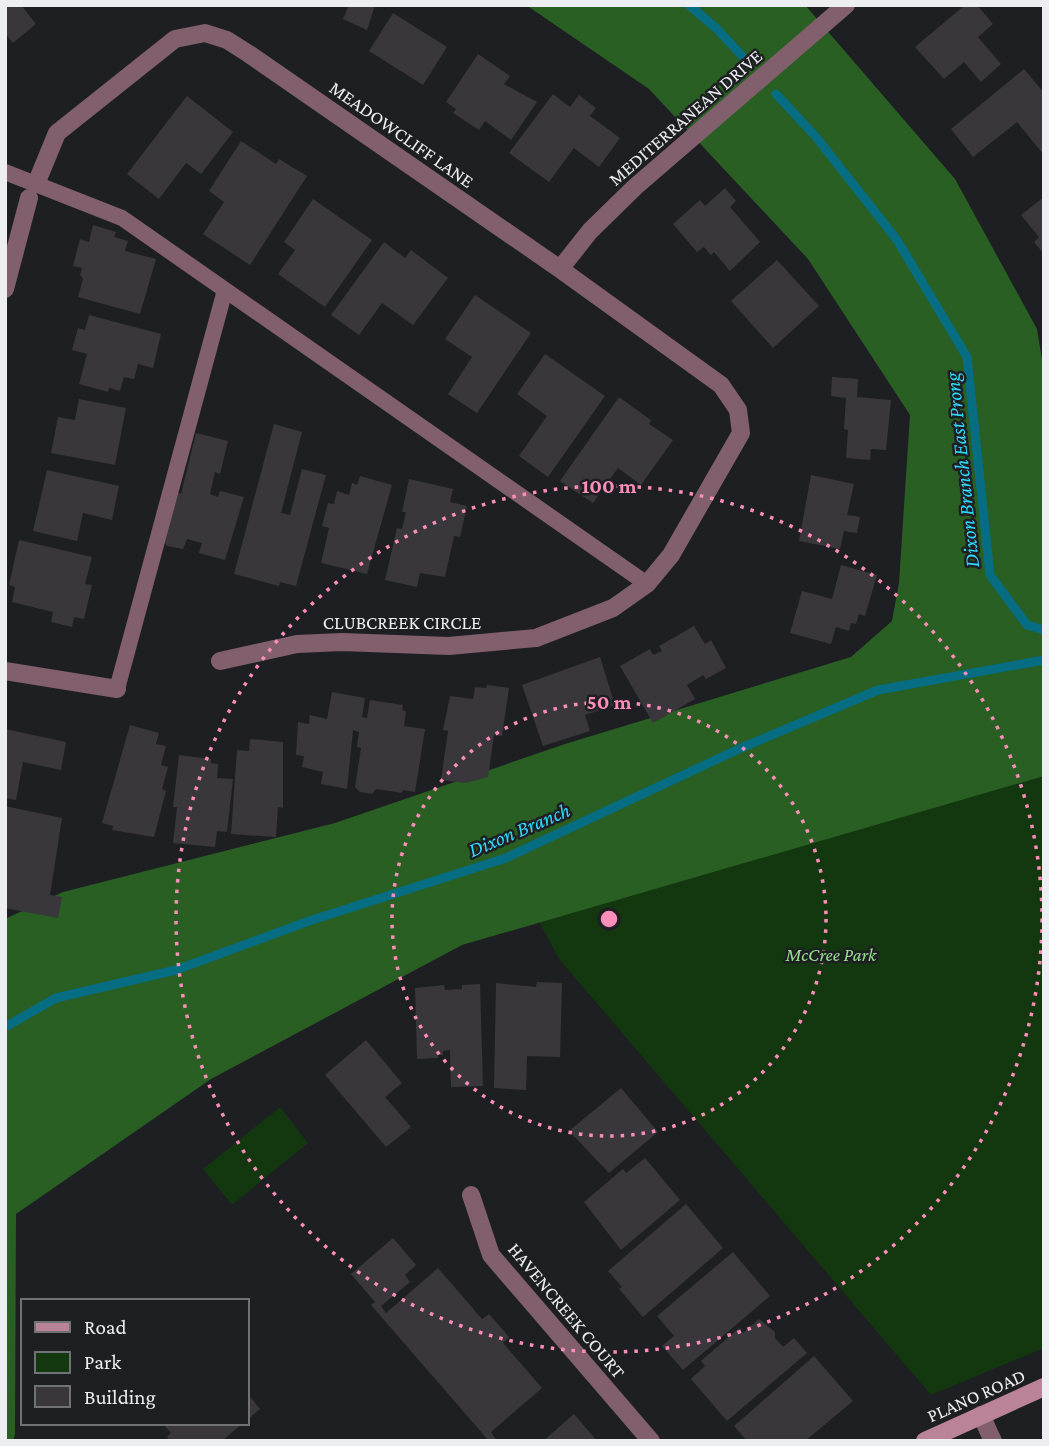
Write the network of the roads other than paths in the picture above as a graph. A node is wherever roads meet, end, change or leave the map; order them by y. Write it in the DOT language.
graph roads {
  1 [pos="846,5"];
  2 [pos="5,172"];
  3 [pos="33,191"];
  4 [pos="561,269"];
  5 [pos="5,289"];
  6 [pos="225,290"];
  7 [pos="741,433"];
  8 [pos="647,584"];
  9 [pos="220,661"];
  10 [pos="5,671"];
  11 [pos="117,690"];
  12 [pos="471,1195"];
  13 [pos="1044,1387"];
  14 [pos="981,1415"];
  15 [pos="651,1441"];
  16 [pos="925,1441"];
  17 [pos="993,1441"];
  1 -- 4 [label="street, MEDITERRANEAN DRIVE"];
  2 -- 3 [label="lane"];
  3 -- 4 [label="street, MEADOWCLIFF LANE"];
  3 -- 5 [label="street, MEADOWCLIFF LANE"];
  3 -- 6 [label="lane"];
  4 -- 7 [label="street, MEADOWCLIFF LANE"];
  6 -- 8 [label="lane"];
  6 -- 11 [label="lane"];
  7 -- 8 [label="street, CLUBCREEK CIRCLE"];
  8 -- 9 [label="street, CLUBCREEK CIRCLE"];
  10 -- 11 [label="street"];
  12 -- 15 [label="street, HAVENCREEK COURT"];
  13 -- 14 [label="main road, PLANO ROAD"];
  14 -- 16 [label="main road, PLANO ROAD"];
  14 -- 17 [label="street"];
}
